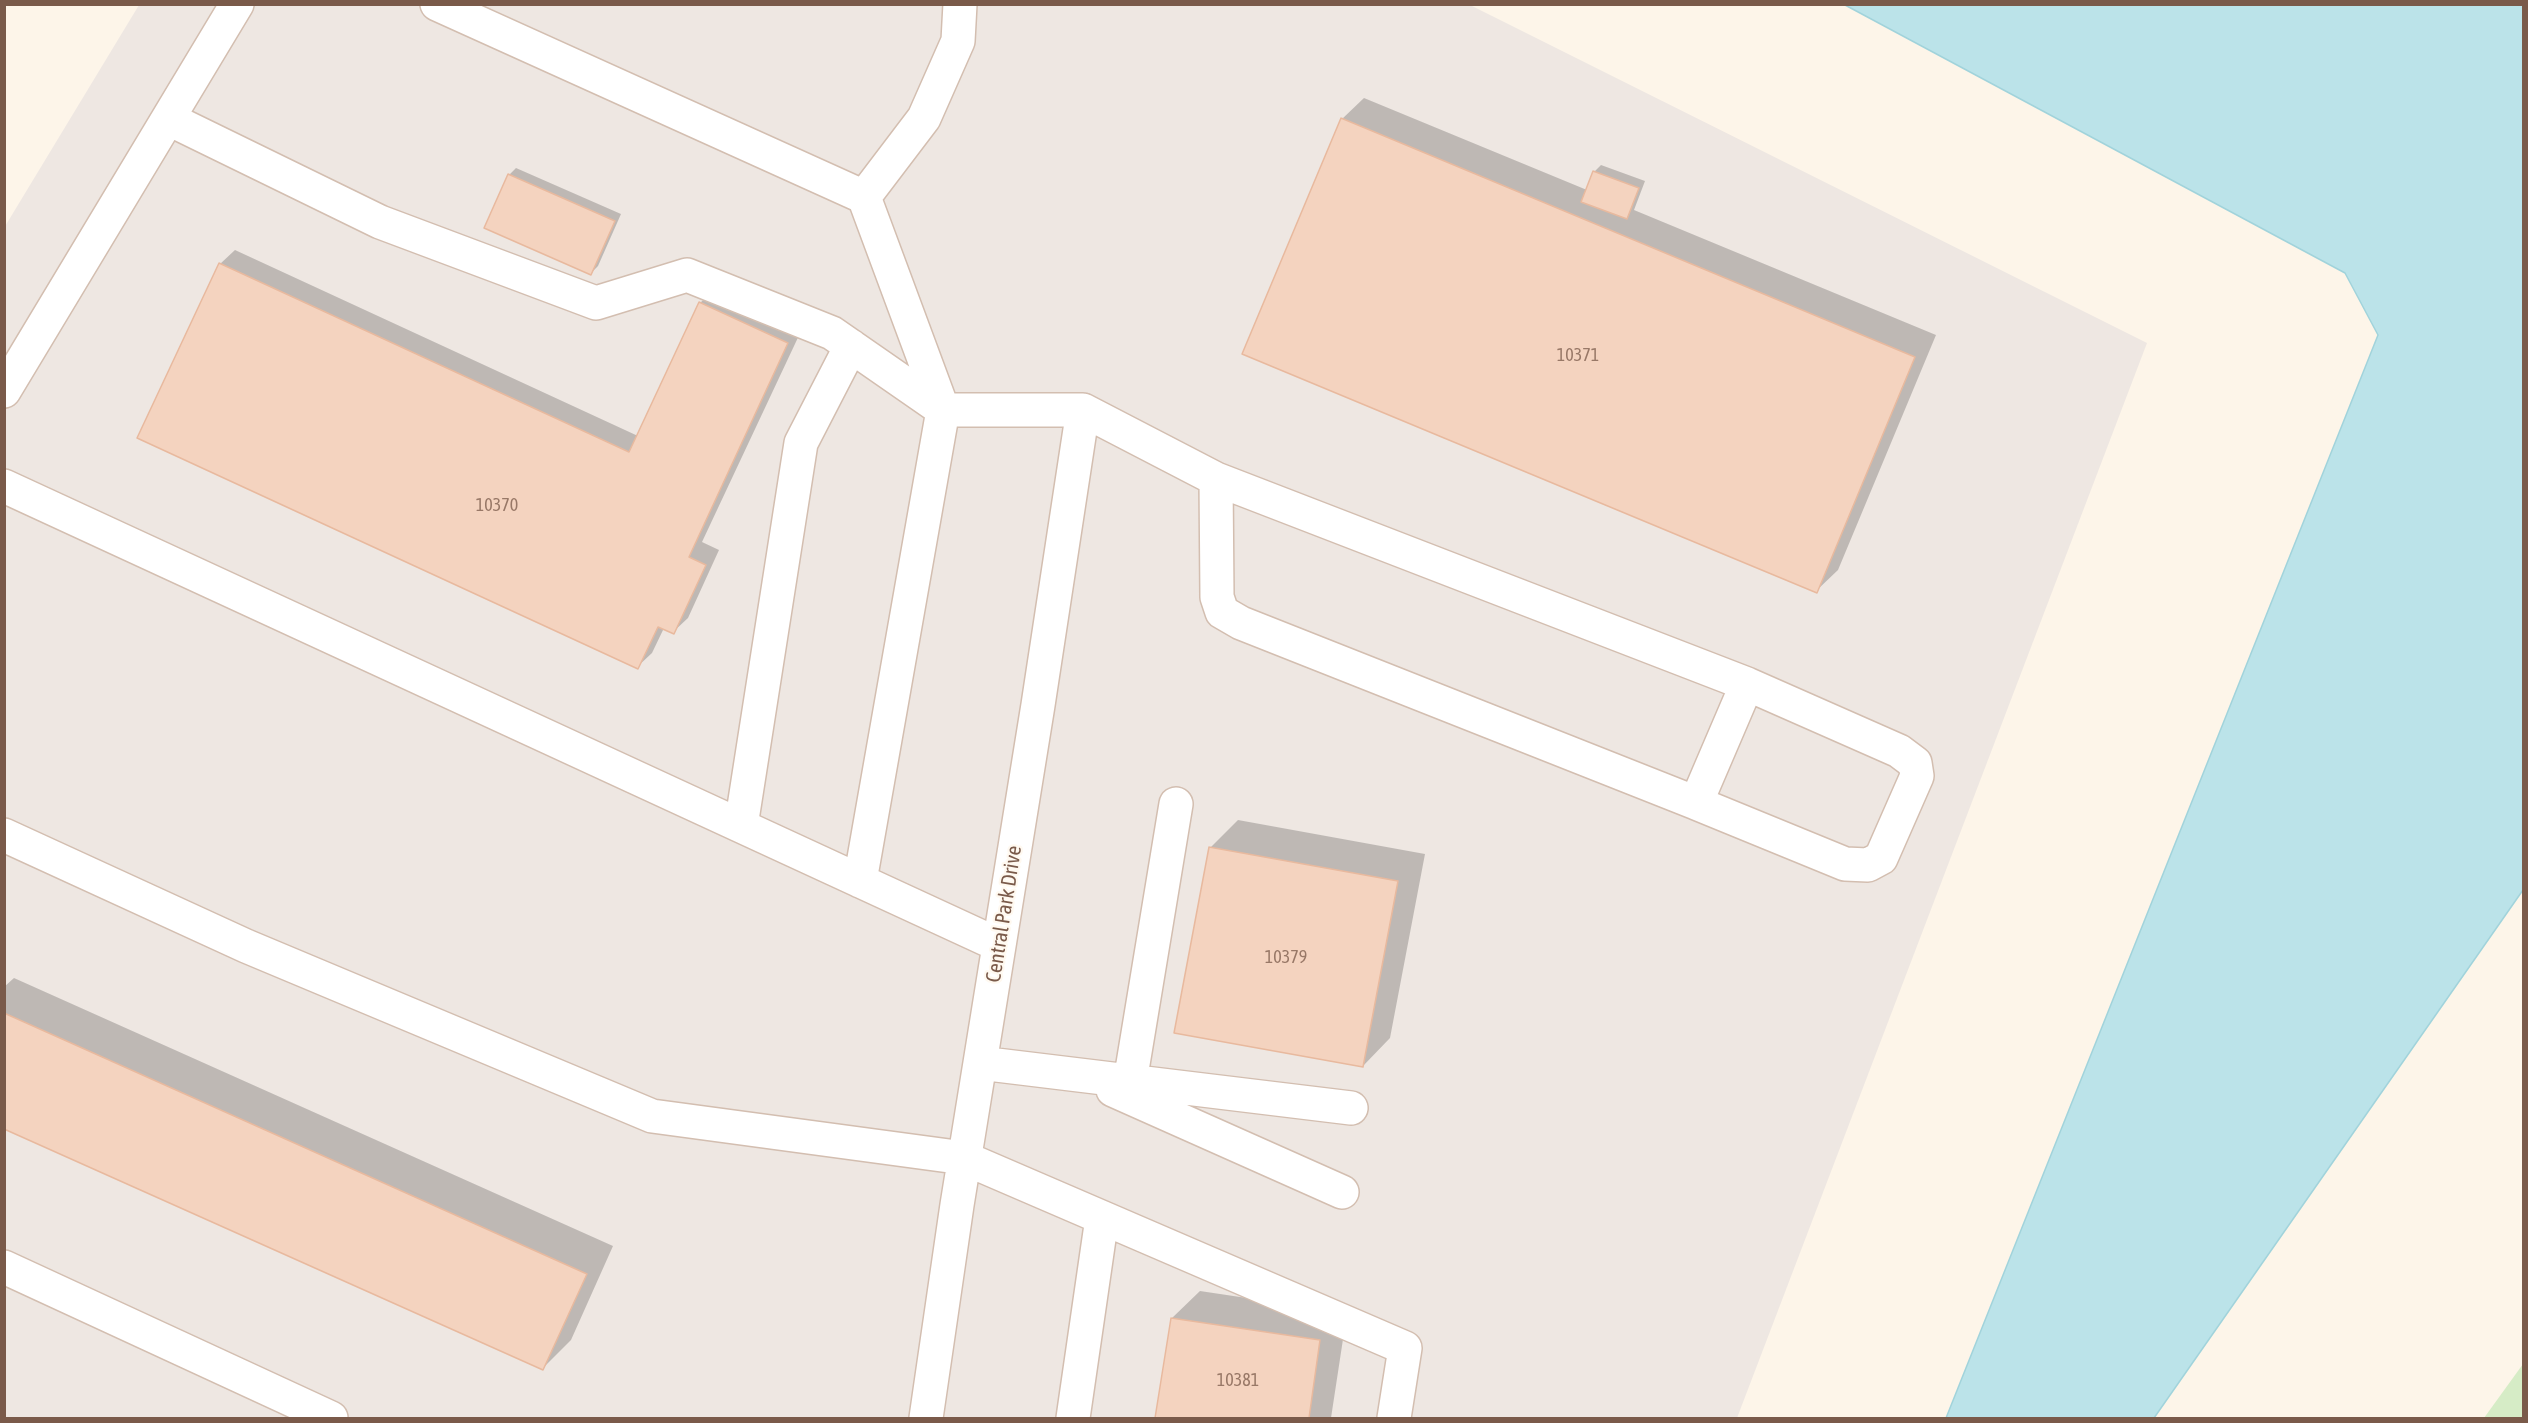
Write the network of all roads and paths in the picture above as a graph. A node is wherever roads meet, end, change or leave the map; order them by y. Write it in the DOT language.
graph roads {
  1 [pos="237,4"];
  2 [pos="437,4"];
  3 [pos="960,4"];
  4 [pos="169,118"];
  5 [pos="864,197"];
  6 [pos="850,346"];
  7 [pos="4,391"];
  8 [pos="943,410"];
  9 [pos="1083,410"];
  10 [pos="1216,479"];
  11 [pos="4,486"];
  12 [pos="1748,684"];
  13 [pos="1696,803"];
  14 [pos="1176,804"];
  15 [pos="741,826"];
  16 [pos="4,835"];
  17 [pos="860,881"];
  18 [pos="999,945"];
  19 [pos="980,1063"];
  20 [pos="1081,1075"];
  21 [pos="1130,1082"];
  22 [pos="1351,1108"];
  23 [pos="964,1158"];
  24 [pos="1342,1192"];
  25 [pos="1102,1218"];
  26 [pos="4,1267"];
  27 [pos="331,1419"];
  28 [pos="926,1419"];
  29 [pos="1073,1419"];
  30 [pos="1394,1419"];
  1 -- 4 [label="street"];
  2 -- 5 [label="street"];
  3 -- 5 [label="street"];
  4 -- 6 [label="street"];
  4 -- 7 [label="street"];
  5 -- 8 [label="street"];
  6 -- 8 [label="street"];
  6 -- 15 [label="street"];
  8 -- 9 [label="street"];
  8 -- 17 [label="street"];
  9 -- 10 [label="street"];
  9 -- 18 [label="street, Central Park Drive"];
  10 -- 12 [label="street"];
  10 -- 13 [label="street"];
  11 -- 15 [label="street"];
  12 -- 13 [label="street"];
  12 -- 13 [label="street"];
  14 -- 21 [label="street"];
  15 -- 17 [label="street"];
  16 -- 23 [label="street"];
  17 -- 18 [label="street"];
  18 -- 19 [label="street, Central Park Drive"];
  19 -- 20 [label="street"];
  19 -- 23 [label="street, Central Park Drive"];
  20 -- 21 [label="street"];
  20 -- 24 [label="street"];
  21 -- 22 [label="street"];
  23 -- 25 [label="street"];
  23 -- 28 [label="street, Central Park Drive"];
  25 -- 29 [label="street"];
  25 -- 30 [label="street"];
  26 -- 27 [label="street"];
}
